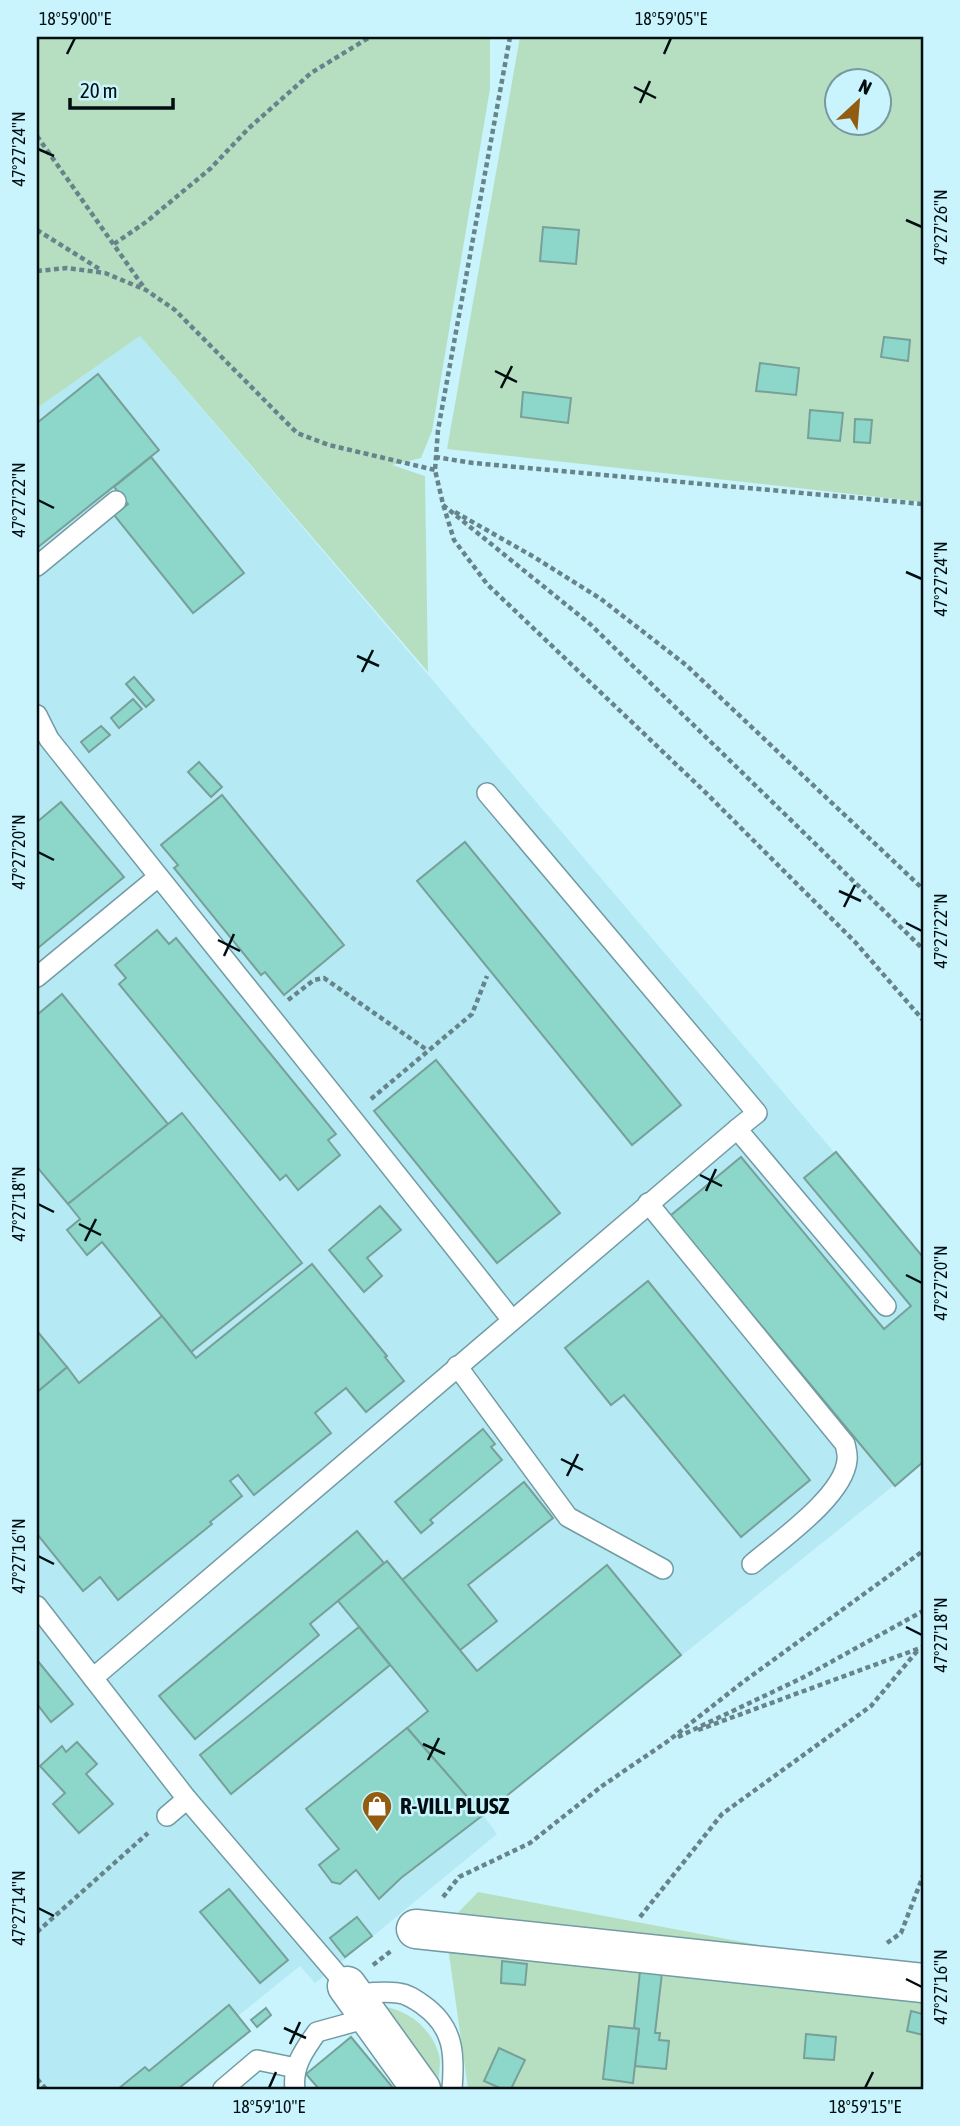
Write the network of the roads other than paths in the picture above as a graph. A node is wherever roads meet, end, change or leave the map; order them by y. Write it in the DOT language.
graph roads {
  1 [pos="116,501"];
  2 [pos="37,566"];
  3 [pos="37,715"];
  4 [pos="487,793"];
  5 [pos="158,877"];
  6 [pos="37,977"];
  7 [pos="737,1129"];
  8 [pos="648,1203"];
  9 [pos="886,1306"];
  10 [pos="511,1320"];
  11 [pos="457,1366"];
  12 [pos="752,1564"];
  13 [pos="663,1569"];
  14 [pos="37,1606"];
  15 [pos="93,1678"];
  16 [pos="187,1798"];
  17 [pos="167,1816"];
  18 [pos="416,1930"];
  19 [pos="923,1983"];
  20 [pos="356,2000"];
  21 [pos="296,2068"];
  22 [pos="223,2089"];
  23 [pos="295,2089"];
  24 [pos="421,2089"];
  25 [pos="452,2089"];
  1 -- 2 [label="lane"];
  3 -- 5 [label="lane"];
  4 -- 7 [label="lane"];
  5 -- 6 [label="lane"];
  5 -- 10 [label="lane"];
  7 -- 8 [label="lane"];
  7 -- 9 [label="lane"];
  8 -- 10 [label="lane"];
  8 -- 12 [label="lane"];
  10 -- 11 [label="lane"];
  11 -- 13 [label="lane"];
  11 -- 15 [label="lane"];
  14 -- 15 [label="lane"];
  15 -- 16 [label="lane"];
  16 -- 17 [label="lane"];
  16 -- 20 [label="lane"];
  18 -- 19 [label="street"];
  20 -- 21 [label="lane"];
  20 -- 24 [label="street"];
  20 -- 25 [label="lane"];
  21 -- 22 [label="lane"];
  21 -- 23 [label="lane"];
}
